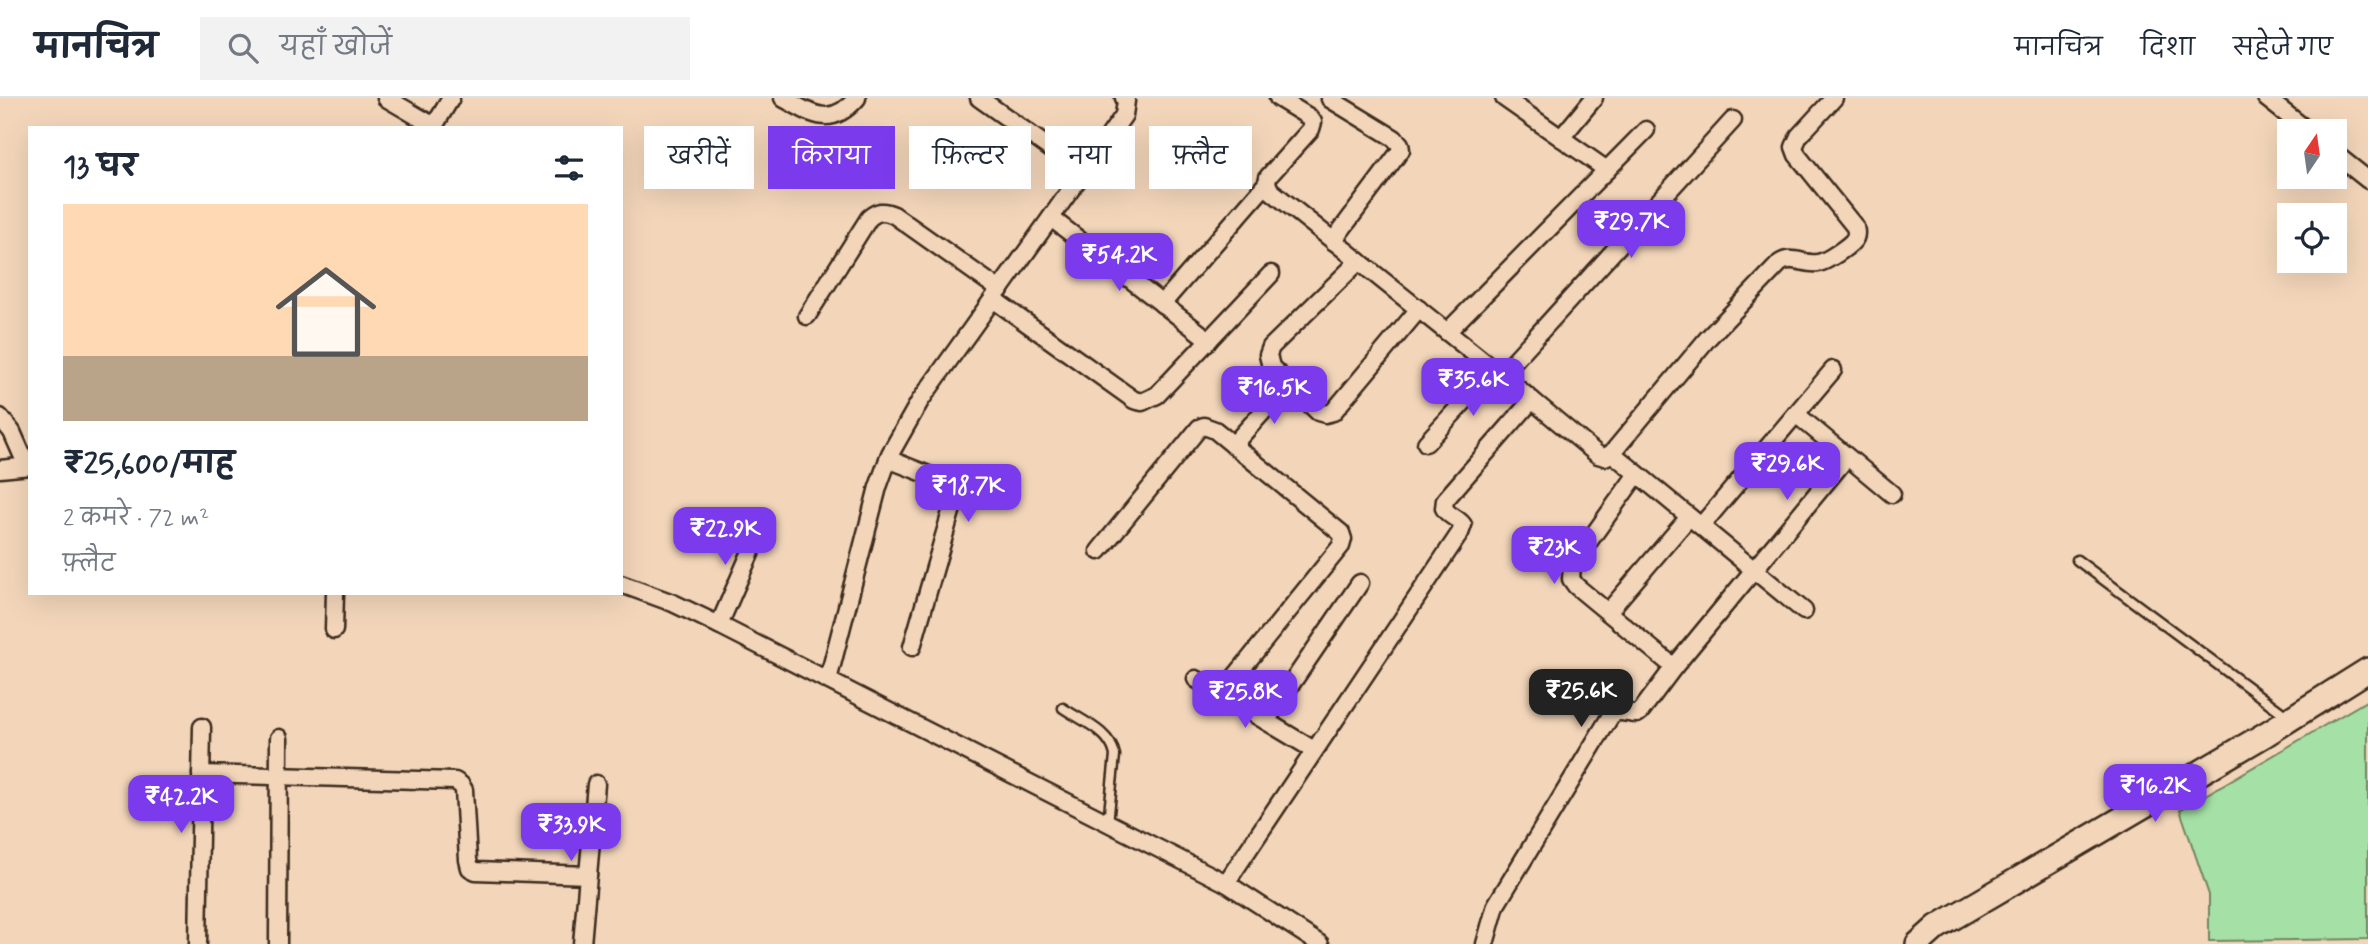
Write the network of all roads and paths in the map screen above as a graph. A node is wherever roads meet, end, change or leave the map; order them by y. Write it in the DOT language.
graph roads {
  1 [pos="386,98"];
  2 [pos="451,98"];
  3 [pos="783,98"];
  4 [pos="857,98"];
  5 [pos="979,98"];
  6 [pos="1124,98"];
  7 [pos="1278,98"];
  8 [pos="1504,98"];
  9 [pos="1594,98"];
  10 [pos="1834,98"];
  11 [pos="2266,98"];
  12 [pos="1330,99"];
  13 [pos="2293,119"];
  14 [pos="1733,120"];
  15 [pos="432,126"];
  16 [pos="435,126"];
  17 [pos="1116,126"];
  18 [pos="1311,129"];
  19 [pos="1646,130"];
  20 [pos="1561,138"];
  21 [pos="1045,145"];
  22 [pos="2347,163"];
  23 [pos="1607,170"];
  24 [pos="2368,180"];
  25 [pos="1267,183"];
  26 [pos="1071,189"];
  27 [pos="1051,218"];
  28 [pos="1333,241"];
  29 [pos="1359,261"];
  30 [pos="1271,274"];
  31 [pos="996,294"];
  32 [pos="1162,304"];
  33 [pos="1419,309"];
  34 [pos="807,316"];
  35 [pos="1447,332"];
  36 [pos="1209,340"];
  37 [pos="1833,370"];
  38 [pos="1498,372"];
  39 [pos="1288,383"];
  40 [pos="1532,400"];
  41 [pos="1796,414"];
  42 [pos="0,417"];
  43 [pos="1426,443"];
  44 [pos="1233,444"];
  45 [pos="1612,453"];
  46 [pos="1847,457"];
  47 [pos="888,459"];
  48 [pos="28,466"];
  49 [pos="0,469"];
  50 [pos="1637,474"];
  51 [pos="1892,494"];
  52 [pos="1695,521"];
  53 [pos="763,524"];
  54 [pos="1099,551"];
  55 [pos="2077,561"];
  56 [pos="1754,570"];
  57 [pos="1360,583"];
  58 [pos="623,585"];
  59 [pos="335,595"];
  60 [pos="1804,611"];
  61 [pos="1608,612"];
  62 [pos="719,625"];
  63 [pos="334,630"];
  64 [pos="912,647"];
  65 [pos="1674,667"];
  66 [pos="2368,670"];
  67 [pos="1196,679"];
  68 [pos="828,680"];
  69 [pos="1221,694"];
  70 [pos="1063,708"];
  71 [pos="2290,719"];
  72 [pos="1266,721"];
  73 [pos="202,727"];
  74 [pos="279,738"];
  75 [pos="1314,750"];
  76 [pos="201,774"];
  77 [pos="279,776"];
  78 [pos="596,784"];
  79 [pos="1108,823"];
  80 [pos="588,875"];
  81 [pos="1226,883"];
  82 [pos="198,944"];
  83 [pos="278,944"];
  84 [pos="582,944"];
  85 [pos="1320,944"];
  86 [pos="1485,944"];
  87 [pos="1918,944"];
  1 -- 15 [label="street"];
  2 -- 16 [label="street"];
  3 -- 4 [label="street"];
  5 -- 21 [label="street"];
  6 -- 17 [label="street"];
  7 -- 18 [label="street"];
  8 -- 20 [label="street"];
  9 -- 20 [label="street"];
  10 -- 45 [label="street"];
  11 -- 13 [label="street"];
  12 -- 18 [label="street"];
  12 -- 28 [label="street"];
  14 -- 38 [label="street"];
  18 -- 25 [label="street"];
  19 -- 23 [label="street"];
  20 -- 23 [label="street"];
  22 -- 24 [label="street"];
  23 -- 35 [label="street"];
  25 -- 28 [label="street"];
  25 -- 32 [label="street"];
  26 -- 27 [label="street"];
  27 -- 31 [label="street"];
  27 -- 32 [label="street"];
  28 -- 29 [label="street"];
  29 -- 33 [label="street"];
  29 -- 39 [label="street"];
  30 -- 36 [label="street"];
  31 -- 34 [label="street"];
  31 -- 36 [label="street"];
  31 -- 47 [label="street"];
  32 -- 36 [label="street"];
  33 -- 35 [label="street"];
  33 -- 39 [label="street"];
  35 -- 38 [label="street"];
  37 -- 41 [label="street"];
  38 -- 40 [label="street"];
  38 -- 43 [label="street"];
  39 -- 44 [label="street"];
  40 -- 45 [label="street"];
  40 -- 75 [label="street"];
  41 -- 46 [label="street"];
  41 -- 52 [label="street"];
  42 -- 48 [label="street"];
  44 -- 54 [label="street"];
  44 -- 69 [label="street"];
  45 -- 50 [label="street"];
  46 -- 51 [label="street"];
  46 -- 56 [label="street"];
  47 -- 64 [label="street"];
  47 -- 68 [label="street"];
  48 -- 49 [label="street"];
  50 -- 52 [label="street"];
  50 -- 61 [label="street"];
  52 -- 56 [label="street"];
  52 -- 61 [label="street"];
  53 -- 62 [label="street"];
  55 -- 71 [label="lane"];
  56 -- 60 [label="street"];
  56 -- 65 [label="street"];
  57 -- 72 [label="street"];
  58 -- 62 [label="street"];
  59 -- 63 [label="street"];
  61 -- 65 [label="street"];
  62 -- 68 [label="street"];
  65 -- 86 [label="street"];
  66 -- 71 [label="main road"];
  67 -- 69 [label="street"];
  68 -- 79 [label="street"];
  69 -- 72 [label="street"];
  70 -- 79 [label="lane"];
  71 -- 87 [label="main road"];
  72 -- 75 [label="street"];
  73 -- 76 [label="street"];
  74 -- 77 [label="street"];
  75 -- 81 [label="street"];
  76 -- 77 [label="street"];
  76 -- 82 [label="street"];
  77 -- 80 [label="street"];
  77 -- 83 [label="street"];
  78 -- 80 [label="street"];
  79 -- 81 [label="street"];
  80 -- 84 [label="street"];
  81 -- 85 [label="street"];
}
